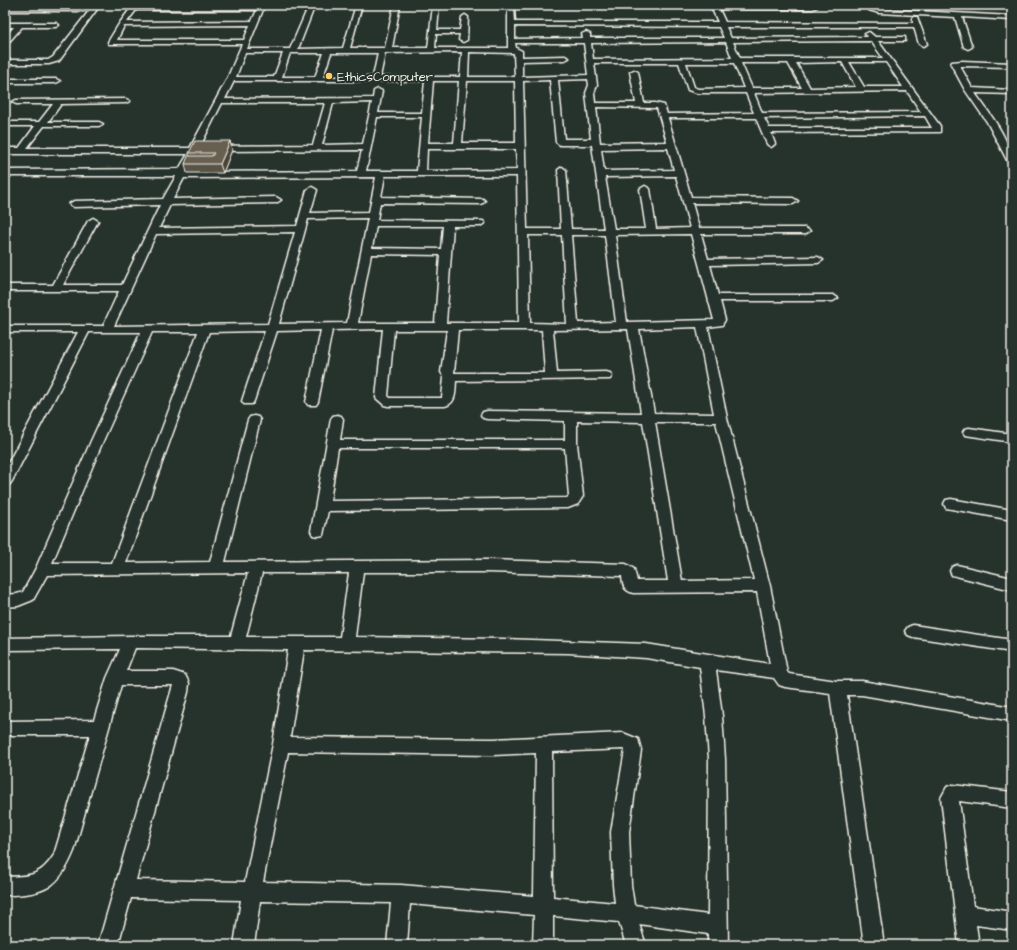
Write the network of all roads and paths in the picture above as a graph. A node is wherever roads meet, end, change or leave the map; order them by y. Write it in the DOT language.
graph roads {
  1 [pos="312,5"];
  2 [pos="359,5"];
  3 [pos="397,5"];
  4 [pos="436,5"];
  5 [pos="818,5"];
  6 [pos="868,5"];
  7 [pos="511,6"];
  8 [pos="714,6"];
  9 [pos="96,7"];
  10 [pos="135,7"];
  11 [pos="262,7"];
  12 [pos="5,9"];
  13 [pos="913,12"];
  14 [pos="961,13"];
  15 [pos="632,16"];
  16 [pos="465,17"];
  17 [pos="1012,18"];
  18 [pos="255,23"];
  19 [pos="122,24"];
  20 [pos="511,24"];
  21 [pos="720,24"];
  22 [pos="5,25"];
  23 [pos="20,25"];
  24 [pos="56,25"];
  25 [pos="585,25"];
  26 [pos="862,25"];
  27 [pos="918,25"];
  28 [pos="433,32"];
  29 [pos="464,32"];
  30 [pos="902,39"];
  31 [pos="463,40"];
  32 [pos="728,40"];
  33 [pos="873,40"];
  34 [pos="5,42"];
  35 [pos="247,42"];
  36 [pos="587,42"];
  37 [pos="923,44"];
  38 [pos="512,45"];
  39 [pos="968,47"];
  40 [pos="431,50"];
  41 [pos="466,50"];
  42 [pos="243,51"];
  43 [pos="290,51"];
  44 [pos="328,51"];
  45 [pos="346,51"];
  46 [pos="385,51"];
  47 [pos="565,58"];
  48 [pos="518,59"];
  49 [pos="844,60"];
  50 [pos="888,60"];
  51 [pos="590,61"];
  52 [pos="682,61"];
  53 [pos="736,61"];
  54 [pos="791,61"];
  55 [pos="5,62"];
  56 [pos="1012,65"];
  57 [pos="634,72"];
  58 [pos="592,77"];
  59 [pos="554,78"];
  60 [pos="231,79"];
  61 [pos="277,79"];
  62 [pos="318,79"];
  63 [pos="376,79"];
  64 [pos="429,79"];
  65 [pos="463,79"];
  66 [pos="518,79"];
  67 [pos="5,81"];
  68 [pos="56,81"];
  69 [pos="807,89"];
  70 [pos="861,89"];
  71 [pos="909,89"];
  72 [pos="749,90"];
  73 [pos="969,90"];
  74 [pos="378,91"];
  75 [pos="1012,92"];
  76 [pos="330,100"];
  77 [pos="376,100"];
  78 [pos="126,101"];
  79 [pos="220,101"];
  80 [pos="16,102"];
  81 [pos="59,102"];
  82 [pos="591,105"];
  83 [pos="640,105"];
  84 [pos="927,114"];
  85 [pos="373,115"];
  86 [pos="426,115"];
  87 [pos="759,115"];
  88 [pos="664,116"];
  89 [pos="5,124"];
  90 [pos="42,124"];
  91 [pos="99,124"];
  92 [pos="765,131"];
  93 [pos="595,144"];
  94 [pos="771,144"];
  95 [pos="458,145"];
  96 [pos="672,145"];
  97 [pos="423,146"];
  98 [pos="520,146"];
  99 [pos="366,147"];
  100 [pos="317,148"];
  101 [pos="194,150"];
  102 [pos="5,151"];
  103 [pos="21,151"];
  104 [pos="1012,162"];
  105 [pos="562,170"];
  106 [pos="5,173"];
  107 [pos="181,173"];
  108 [pos="521,173"];
  109 [pos="680,173"];
  110 [pos="361,174"];
  111 [pos="380,174"];
  112 [pos="421,174"];
  113 [pos="601,174"];
  114 [pos="644,189"];
  115 [pos="312,190"];
  116 [pos="276,200"];
  117 [pos="376,200"];
  118 [pos="687,200"];
  119 [pos="793,200"];
  120 [pos="480,201"];
  121 [pos="166,203"];
  122 [pos="74,204"];
  123 [pos="304,216"];
  124 [pos="372,219"];
  125 [pos="93,221"];
  126 [pos="448,223"];
  127 [pos="480,223"];
  128 [pos="300,230"];
  129 [pos="153,231"];
  130 [pos="609,231"];
  131 [pos="651,231"];
  132 [pos="696,231"];
  133 [pos="805,231"];
  134 [pos="522,232"];
  135 [pos="567,232"];
  136 [pos="366,251"];
  137 [pos="446,252"];
  138 [pos="818,260"];
  139 [pos="704,262"];
  140 [pos="5,288"];
  141 [pos="56,288"];
  142 [pos="126,288"];
  143 [pos="714,298"];
  144 [pos="834,298"];
  145 [pos="702,324"];
  146 [pos="352,326"];
  147 [pos="389,326"];
  148 [pos="440,326"];
  149 [pos="453,326"];
  150 [pos="525,326"];
  151 [pos="627,326"];
  152 [pos="327,327"];
  153 [pos="548,327"];
  154 [pos="573,327"];
  155 [pos="272,328"];
  156 [pos="5,329"];
  157 [pos="85,329"];
  158 [pos="107,329"];
  159 [pos="148,329"];
  160 [pos="205,329"];
  161 [pos="550,376"];
  162 [pos="606,376"];
  163 [pos="450,377"];
  164 [pos="248,401"];
  165 [pos="312,402"];
  166 [pos="487,415"];
  167 [pos="571,417"];
  168 [pos="647,418"];
  169 [pos="721,418"];
  170 [pos="338,419"];
  171 [pos="254,420"];
  172 [pos="969,432"];
  173 [pos="1012,438"];
  174 [pos="333,444"];
  175 [pos="571,444"];
  176 [pos="5,481"];
  177 [pos="951,504"];
  178 [pos="322,506"];
  179 [pos="1012,515"];
  180 [pos="318,531"];
  181 [pos="356,566"];
  182 [pos="216,568"];
  183 [pos="43,569"];
  184 [pos="117,569"];
  185 [pos="256,569"];
  186 [pos="957,571"];
  187 [pos="1012,584"];
  188 [pos="676,586"];
  189 [pos="763,586"];
  190 [pos="5,601"];
  191 [pos="913,631"];
  192 [pos="130,642"];
  193 [pos="237,643"];
  194 [pos="297,643"];
  195 [pos="347,643"];
  196 [pos="5,644"];
  197 [pos="1012,646"];
  198 [pos="707,662"];
  199 [pos="778,672"];
  200 [pos="115,678"];
  201 [pos="836,688"];
  202 [pos="1012,714"];
  203 [pos="100,727"];
  204 [pos="5,728"];
  205 [pos="281,744"];
  206 [pos="544,746"];
  207 [pos="1012,800"];
  208 [pos="5,886"];
  209 [pos="124,889"];
  210 [pos="252,892"];
  211 [pos="401,894"];
  212 [pos="544,905"];
  213 [pos="626,913"];
  214 [pos="965,914"];
  215 [pos="1012,921"];
  216 [pos="717,926"];
  217 [pos="108,945"];
  218 [pos="244,945"];
  219 [pos="397,945"];
  220 [pos="543,945"];
  221 [pos="636,945"];
  222 [pos="718,945"];
  223 [pos="874,945"];
  224 [pos="969,945"];
  1 -- 43 [label="street"];
  2 -- 45 [label="street"];
  3 -- 46 [label="street"];
  4 -- 7 [label="street"];
  4 -- 28 [label="street"];
  5 -- 8 [label="street"];
  6 -- 13 [label="street"];
  7 -- 15 [label="street"];
  7 -- 20 [label="street"];
  8 -- 15 [label="street"];
  8 -- 21 [label="street"];
  9 -- 12 [label="street"];
  9 -- 55 [label="street"];
  10 -- 11 [label="street"];
  10 -- 19 [label="street"];
  11 -- 18 [label="street"];
  13 -- 14 [label="street"];
  13 -- 27 [label="street"];
  14 -- 17 [label="street"];
  14 -- 39 [label="street"];
  15 -- 21 [label="street"];
  15 -- 25 [label="street"];
  16 -- 29 [label="street"];
  18 -- 19 [label="street"];
  18 -- 35 [label="street"];
  19 -- 35 [label="street"];
  20 -- 25 [label="street"];
  20 -- 38 [label="street"];
  21 -- 26 [label="street"];
  21 -- 32 [label="street"];
  22 -- 23 [label="street"];
  23 -- 24 [label="street"];
  23 -- 34 [label="street"];
  25 -- 36 [label="street"];
  26 -- 27 [label="street"];
  26 -- 33 [label="street"];
  27 -- 37 [label="street"];
  28 -- 29 [label="street"];
  28 -- 40 [label="street"];
  29 -- 31 [label="street"];
  30 -- 33 [label="street"];
  32 -- 33 [label="street"];
  32 -- 36 [label="street"];
  32 -- 53 [label="street"];
  33 -- 50 [label="street"];
  35 -- 42 [label="street"];
  36 -- 38 [label="street"];
  36 -- 51 [label="street"];
  38 -- 41 [label="street"];
  38 -- 48 [label="street"];
  40 -- 41 [label="street"];
  40 -- 46 [label="street"];
  41 -- 65 [label="street"];
  42 -- 43 [label="street"];
  42 -- 60 [label="street"];
  43 -- 44 [label="street"];
  43 -- 61 [label="street"];
  44 -- 45 [label="street"];
  44 -- 62 [label="street"];
  45 -- 46 [label="street"];
  46 -- 63 [label="street"];
  47 -- 48 [label="street"];
  48 -- 66 [label="street"];
  49 -- 50 [label="street"];
  49 -- 54 [label="street"];
  49 -- 70 [label="street"];
  50 -- 71 [label="street"];
  51 -- 52 [label="street"];
  51 -- 58 [label="street"];
  52 -- 53 [label="street"];
  52 -- 72 [label="street"];
  53 -- 54 [label="street"];
  53 -- 72 [label="street"];
  54 -- 69 [label="street"];
  56 -- 73 [label="street"];
  57 -- 83 [label="street"];
  58 -- 59 [label="street"];
  58 -- 82 [label="street"];
  59 -- 66 [label="street"];
  59 -- 93 [label="street"];
  60 -- 61 [label="street"];
  60 -- 79 [label="street"];
  61 -- 62 [label="street"];
  62 -- 63 [label="street"];
  63 -- 64 [label="street"];
  64 -- 65 [label="street"];
  64 -- 86 [label="street"];
  65 -- 66 [label="street"];
  65 -- 95 [label="street"];
  66 -- 98 [label="street"];
  67 -- 68 [label="street"];
  69 -- 70 [label="street"];
  69 -- 72 [label="street"];
  70 -- 71 [label="street"];
  71 -- 84 [label="street"];
  72 -- 87 [label="street"];
  73 -- 75 [label="street"];
  73 -- 104 [label="street"];
  74 -- 77 [label="street"];
  76 -- 77 [label="street"];
  76 -- 79 [label="street"];
  76 -- 100 [label="street"];
  77 -- 85 [label="street"];
  78 -- 81 [label="street"];
  79 -- 101 [label="street"];
  80 -- 81 [label="street"];
  81 -- 90 [label="street"];
  82 -- 83 [label="street"];
  82 -- 93 [label="street"];
  83 -- 88 [label="street"];
  84 -- 87 [label="street"];
  84 -- 92 [label="street"];
  85 -- 86 [label="street"];
  85 -- 99 [label="street"];
  86 -- 97 [label="street"];
  87 -- 88 [label="street"];
  87 -- 92 [label="street"];
  88 -- 96 [label="street"];
  89 -- 90 [label="street"];
  90 -- 91 [label="street"];
  90 -- 103 [label="street"];
  92 -- 94 [label="street"];
  93 -- 96 [label="street"];
  93 -- 113 [label="street"];
  95 -- 97 [label="street"];
  95 -- 98 [label="street"];
  96 -- 109 [label="street"];
  97 -- 112 [label="street"];
  98 -- 108 [label="street"];
  99 -- 100 [label="street"];
  99 -- 110 [label="street"];
  100 -- 101 [label="street"];
  101 -- 103 [label="street"];
  101 -- 107 [label="street"];
  102 -- 103 [label="street"];
  105 -- 135 [label="street"];
  106 -- 107 [label="street"];
  107 -- 110 [label="street"];
  107 -- 121 [label="street"];
  108 -- 112 [label="street"];
  108 -- 134 [label="street"];
  109 -- 113 [label="street"];
  109 -- 118 [label="street"];
  110 -- 111 [label="street"];
  111 -- 112 [label="street"];
  111 -- 117 [label="street"];
  113 -- 130 [label="street"];
  114 -- 131 [label="street"];
  115 -- 123 [label="street"];
  116 -- 121 [label="street"];
  117 -- 120 [label="street"];
  117 -- 124 [label="street"];
  118 -- 119 [label="street"];
  118 -- 132 [label="street"];
  121 -- 122 [label="street"];
  121 -- 129 [label="street"];
  123 -- 124 [label="street"];
  123 -- 128 [label="street"];
  124 -- 126 [label="street"];
  124 -- 136 [label="street"];
  125 -- 141 [label="street"];
  126 -- 127 [label="street"];
  126 -- 137 [label="street"];
  128 -- 129 [label="street"];
  128 -- 155 [label="street"];
  129 -- 142 [label="street"];
  130 -- 131 [label="street"];
  130 -- 135 [label="street"];
  130 -- 151 [label="street"];
  131 -- 132 [label="street"];
  132 -- 133 [label="street"];
  132 -- 139 [label="street"];
  134 -- 135 [label="street"];
  134 -- 150 [label="street"];
  135 -- 154 [label="street"];
  136 -- 137 [label="street"];
  136 -- 146 [label="street"];
  137 -- 148 [label="street"];
  138 -- 139 [label="street"];
  139 -- 143 [label="street"];
  140 -- 141 [label="street"];
  141 -- 142 [label="street"];
  142 -- 158 [label="street"];
  143 -- 144 [label="street"];
  143 -- 145 [label="street"];
  145 -- 151 [label="street"];
  145 -- 169 [label="street"];
  146 -- 147 [label="street"];
  146 -- 152 [label="street"];
  147 -- 148 [label="street"];
  147 -- 163 [label="street"];
  148 -- 149 [label="street"];
  149 -- 150 [label="street"];
  149 -- 163 [label="street"];
  150 -- 153 [label="street"];
  151 -- 154 [label="street"];
  151 -- 168 [label="street"];
  152 -- 155 [label="street"];
  152 -- 165 [label="street"];
  153 -- 154 [label="street"];
  153 -- 161 [label="street"];
  155 -- 160 [label="street"];
  155 -- 164 [label="street"];
  156 -- 157 [label="street"];
  157 -- 158 [label="street"];
  157 -- 176 [label="street"];
  158 -- 159 [label="street"];
  159 -- 160 [label="street"];
  159 -- 183 [label="street"];
  160 -- 184 [label="street"];
  161 -- 162 [label="street"];
  161 -- 163 [label="street"];
  166 -- 167 [label="street"];
  167 -- 168 [label="street"];
  167 -- 175 [label="street"];
  168 -- 169 [label="street"];
  168 -- 188 [label="street"];
  169 -- 189 [label="street"];
  170 -- 174 [label="street"];
  171 -- 182 [label="street"];
  172 -- 173 [label="street"];
  174 -- 175 [label="street"];
  174 -- 178 [label="street"];
  175 -- 178 [label="street"];
  177 -- 179 [label="street"];
  178 -- 180 [label="street"];
  181 -- 185 [label="street"];
  181 -- 188 [label="street"];
  181 -- 195 [label="street"];
  182 -- 184 [label="street"];
  182 -- 185 [label="street"];
  183 -- 184 [label="street"];
  183 -- 190 [label="street"];
  185 -- 193 [label="street"];
  186 -- 187 [label="street"];
  188 -- 189 [label="street"];
  189 -- 199 [label="street"];
  191 -- 197 [label="street"];
  192 -- 193 [label="street"];
  192 -- 196 [label="street"];
  192 -- 200 [label="street"];
  193 -- 194 [label="street"];
  194 -- 195 [label="street"];
  194 -- 205 [label="street"];
  195 -- 198 [label="street"];
  198 -- 199 [label="street"];
  198 -- 216 [label="street"];
  199 -- 201 [label="street"];
  200 -- 203 [label="street"];
  200 -- 209 [label="street"];
  201 -- 202 [label="street"];
  201 -- 223 [label="street"];
  203 -- 204 [label="street"];
  203 -- 208 [label="street"];
  205 -- 206 [label="street"];
  205 -- 210 [label="street"];
  206 -- 212 [label="street"];
  206 -- 213 [label="street"];
  207 -- 214 [label="street"];
  209 -- 210 [label="street"];
  209 -- 217 [label="street"];
  210 -- 211 [label="street"];
  210 -- 218 [label="street"];
  211 -- 212 [label="street"];
  211 -- 219 [label="street"];
  212 -- 213 [label="street"];
  212 -- 220 [label="street"];
  213 -- 216 [label="street"];
  213 -- 221 [label="street"];
  214 -- 215 [label="street"];
  214 -- 224 [label="street"];
  216 -- 222 [label="street"];
}
